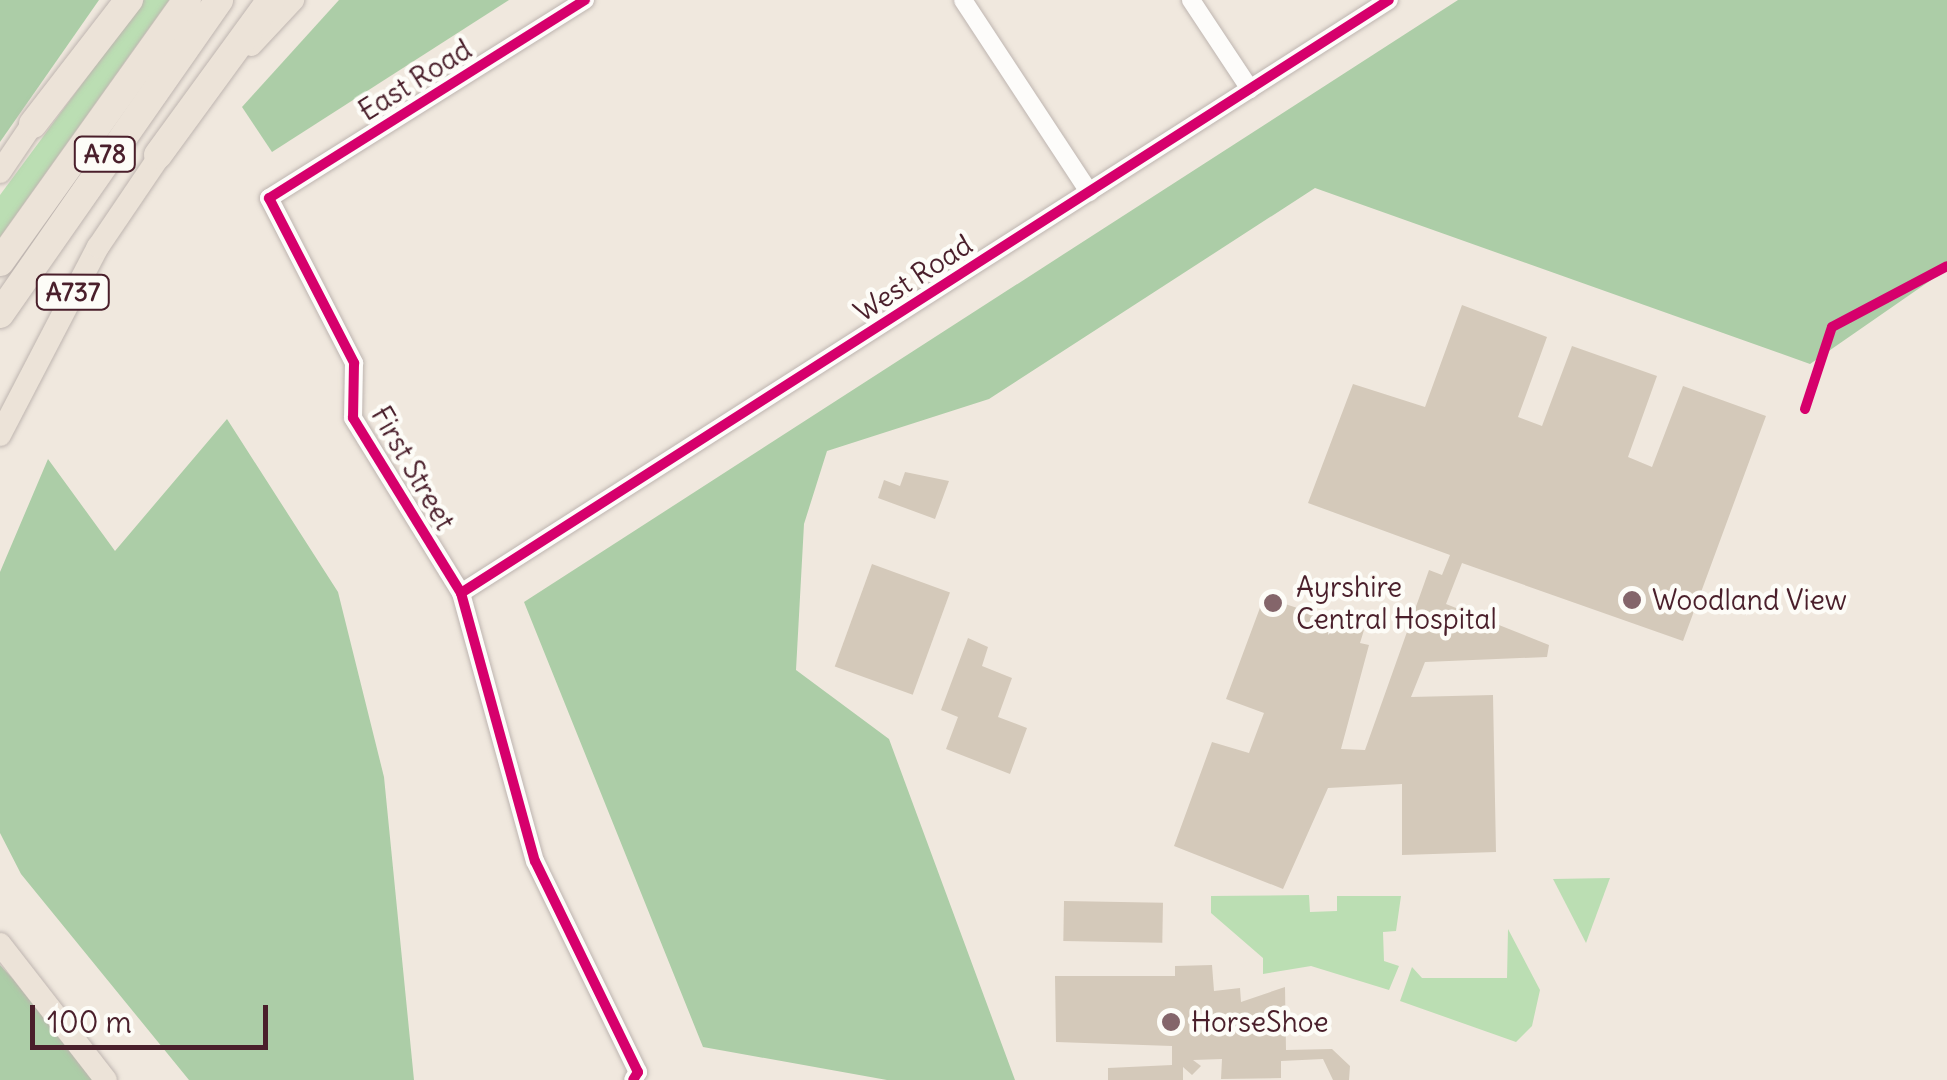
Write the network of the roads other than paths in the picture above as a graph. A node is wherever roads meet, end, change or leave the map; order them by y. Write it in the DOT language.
graph roads {
  1 [pos="117,0"];
  2 [pos="129,0"];
  3 [pos="186,0"];
  4 [pos="219,0"];
  5 [pos="272,0"];
  6 [pos="293,0"];
  7 [pos="585,0"];
  8 [pos="962,0"];
  9 [pos="1191,0"];
  10 [pos="1389,0"];
  11 [pos="1250,89"];
  12 [pos="33,124"];
  13 [pos="158,156"];
  14 [pos="0,172"];
  15 [pos="1089,192"];
  16 [pos="269,198"];
  17 [pos="0,262"];
  18 [pos="0,314"];
  19 [pos="0,435"];
  20 [pos="461,594"];
  21 [pos="0,944"];
  22 [pos="637,1077"];
  23 [pos="106,1080"];
  1 -- 12 [label="main road"];
  2 -- 12 [label="highway"];
  3 -- 17 [label="highway, A78"];
  4 -- 18 [label="highway, A78"];
  5 -- 13 [label="highway"];
  6 -- 13 [label="main road"];
  7 -- 16 [label="street, East Road"];
  8 -- 15 [label="street"];
  9 -- 11 [label="street"];
  10 -- 11 [label="street, West Road"];
  11 -- 15 [label="street, West Road"];
  12 -- 14 [label="main road"];
  13 -- 19 [label="main road, A737"];
  15 -- 20 [label="street, West Road"];
  16 -- 20 [label="street, First Street"];
  20 -- 22 [label="street, First Street"];
  21 -- 23 [label="main road"];
}
